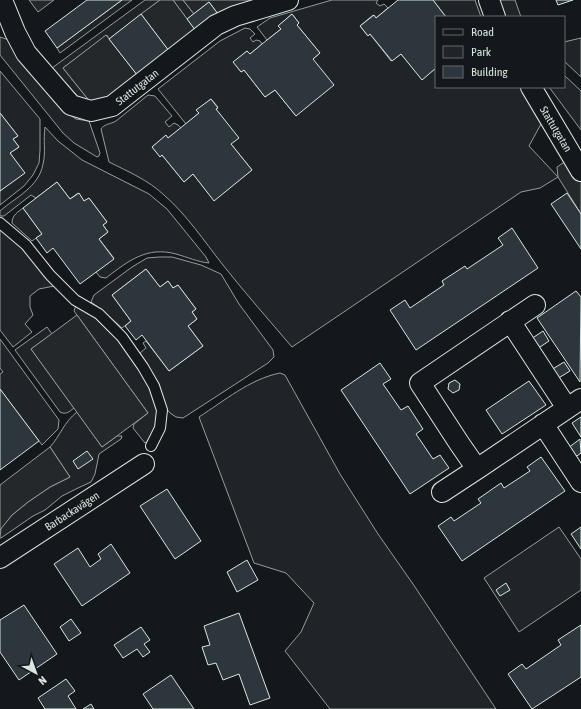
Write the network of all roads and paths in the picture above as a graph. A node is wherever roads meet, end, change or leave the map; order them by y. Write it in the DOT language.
graph roads {
  1 [pos="2,0"];
  2 [pos="288,0"];
  3 [pos="489,0"];
  4 [pos="495,16"];
  5 [pos="532,88"];
  6 [pos="581,171"];
  7 [pos="0,224"];
  8 [pos="535,305"];
  9 [pos="510,321"];
  10 [pos="574,403"];
  11 [pos="543,424"];
  12 [pos="151,446"];
  13 [pos="144,464"];
  14 [pos="477,469"];
  15 [pos="581,482"];
  16 [pos="442,492"];
  17 [pos="0,558"];
  1 -- 2 [label="street, Stattutgatan"];
  3 -- 4 [label="street"];
  5 -- 6 [label="street, Stattutgatan"];
  7 -- 12 [label="lane"];
  8 -- 9 [label="street"];
  9 -- 10 [label="street"];
  9 -- 14 [label="street"];
  10 -- 11 [label="street"];
  11 -- 14 [label="street"];
  11 -- 15 [label="street"];
  13 -- 17 [label="street, Barbackavägen"];
  14 -- 16 [label="street"];
}
